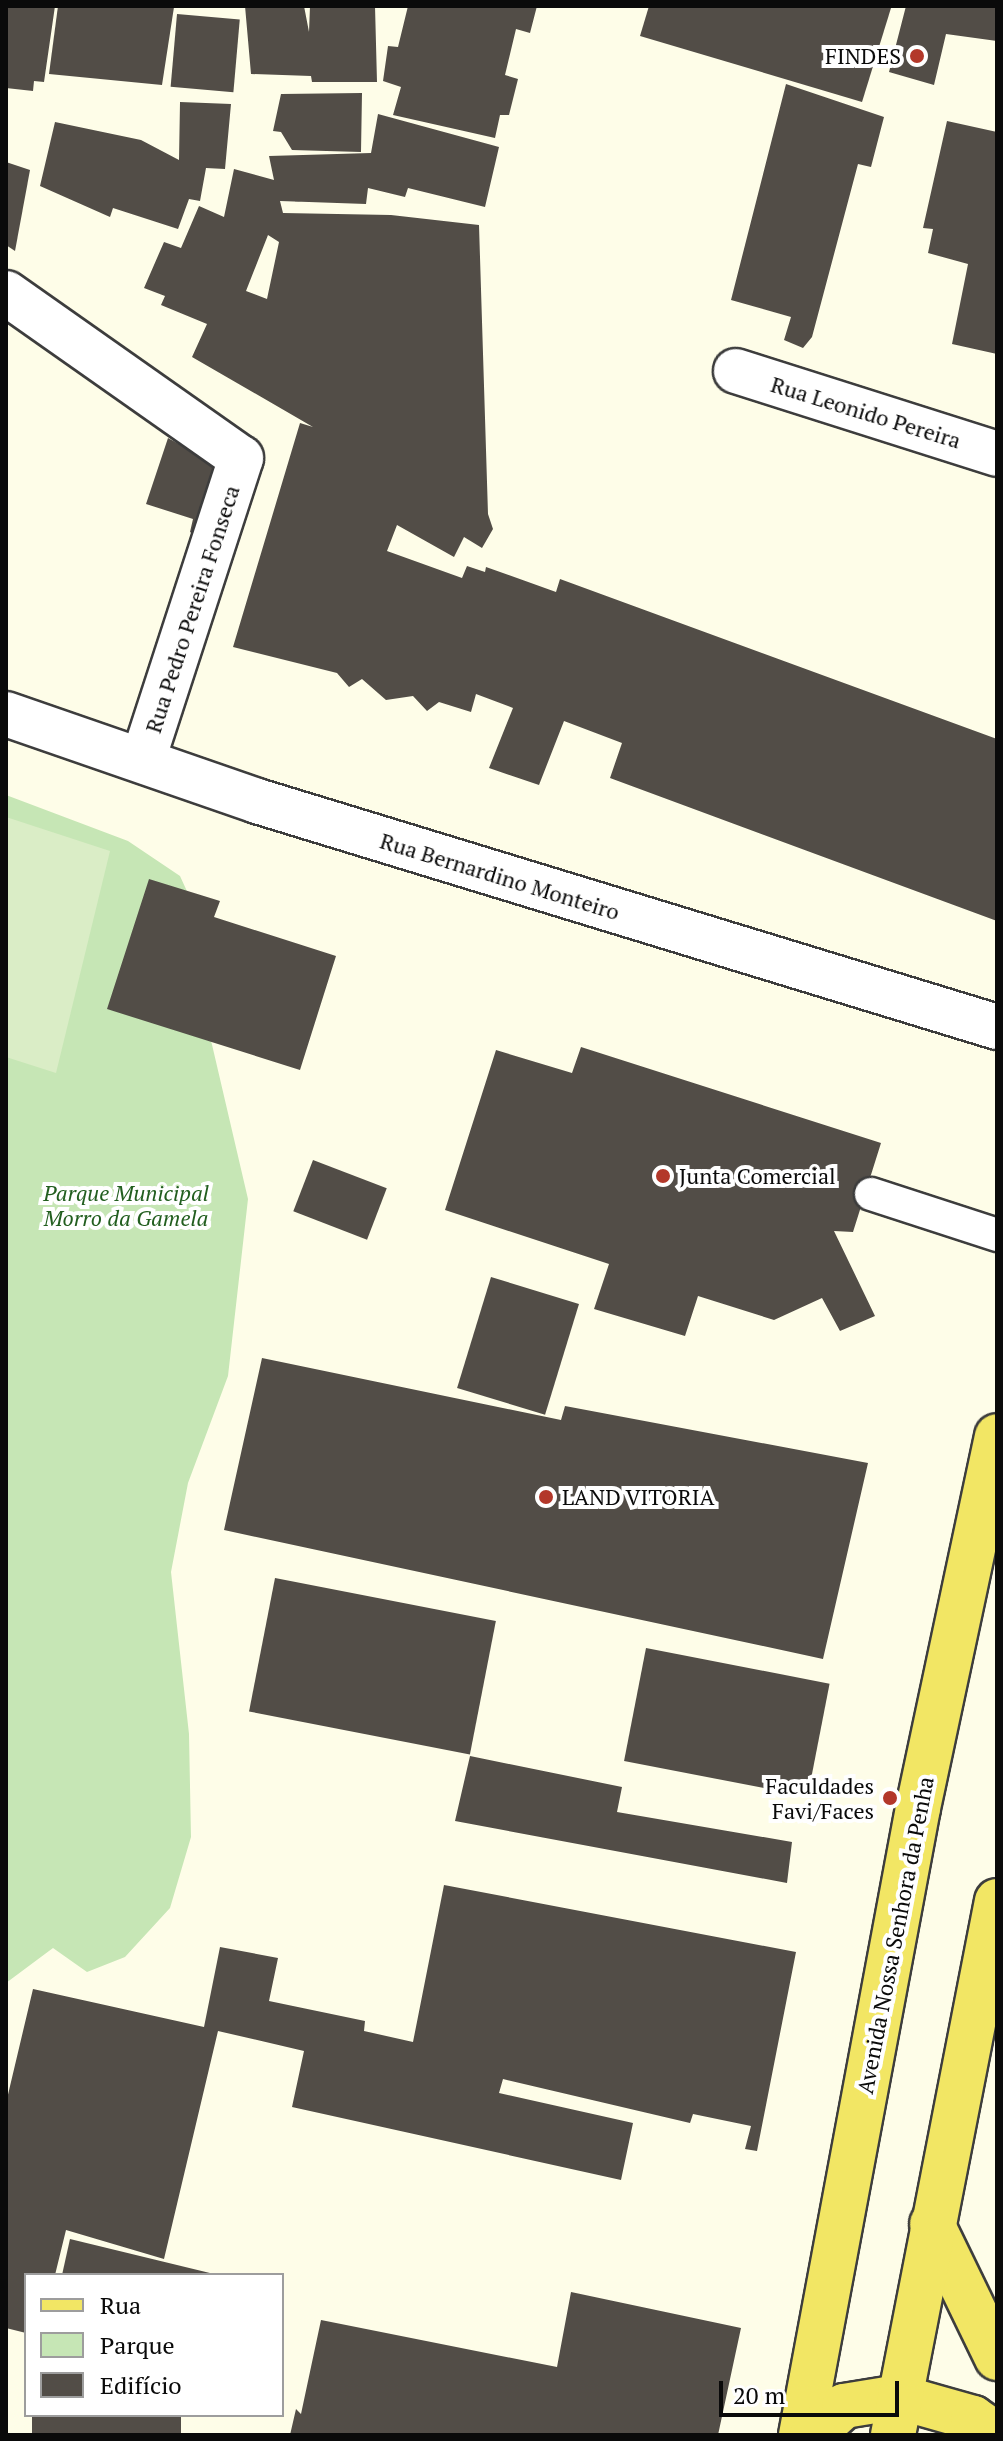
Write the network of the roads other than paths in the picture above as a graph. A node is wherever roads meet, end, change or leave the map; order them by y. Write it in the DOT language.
graph roads {
  1 [pos="6,293"];
  2 [pos="736,371"];
  3 [pos="997,454"];
  4 [pos="6,714"];
  5 [pos="143,759"];
  6 [pos="997,1027"];
  7 [pos="871,1194"];
  8 [pos="997,1235"];
  9 [pos="997,1436"];
  10 [pos="997,1901"];
  11 [pos="932,2224"];
  12 [pos="997,2358"];
  13 [pos="896,2416"];
  14 [pos="801,2435"];
  15 [pos="812,2435"];
  16 [pos="997,2435"];
  1 -- 5 [label="street, Rua Pedro Pereira Fonseca"];
  2 -- 3 [label="street, Rua Leonido Pereira"];
  4 -- 5 [label="street, Rua Bernardino Monteiro"];
  5 -- 6 [label="street, Rua Bernardino Monteiro"];
  7 -- 8 [label="lane"];
  9 -- 14 [label="main road, Avenida Nossa Senhora da Penha"];
  10 -- 11 [label="main road"];
  11 -- 12 [label="main road"];
  11 -- 13 [label="main road"];
  13 -- 15 [label="main road"];
  13 -- 16 [label="main road"];
}
